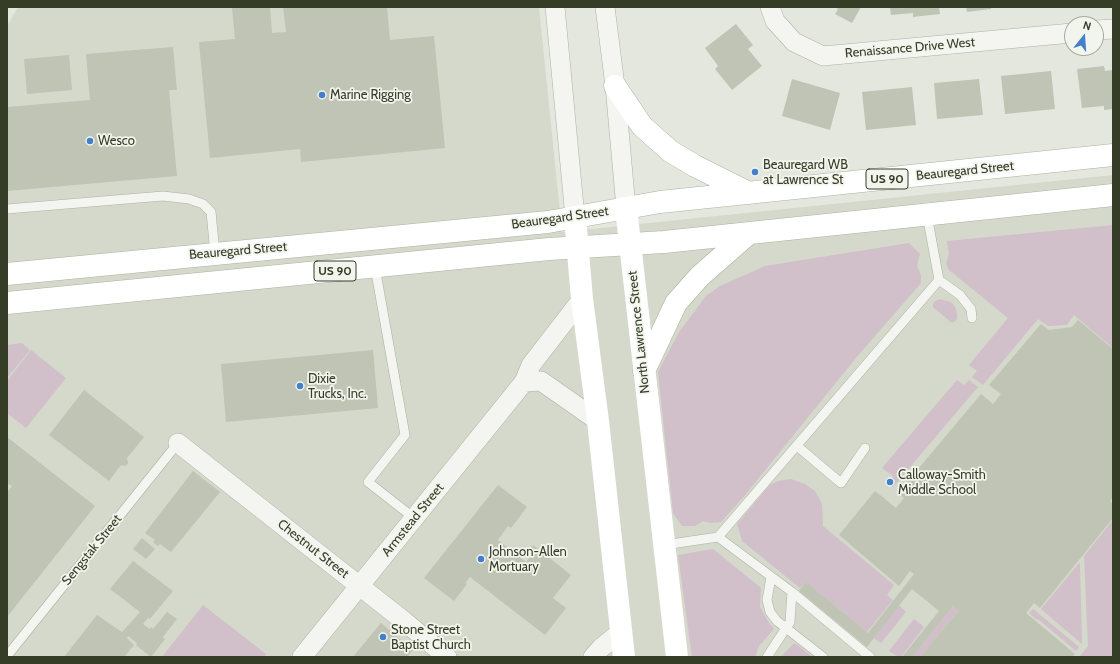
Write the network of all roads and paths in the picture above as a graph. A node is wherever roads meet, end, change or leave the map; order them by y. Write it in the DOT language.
graph roads {
  1 [pos="555,7"];
  2 [pos="605,7"];
  3 [pos="770,7"];
  4 [pos="1064,34"];
  5 [pos="615,86"];
  6 [pos="1113,155"];
  7 [pos="749,193"];
  8 [pos="1113,195"];
  9 [pos="626,208"];
  10 [pos="7,209"];
  11 [pos="927,215"];
  12 [pos="575,217"];
  13 [pos="748,234"];
  14 [pos="630,244"];
  15 [pos="577,248"];
  16 [pos="216,253"];
  17 [pos="375,267"];
  18 [pos="7,274"];
  19 [pos="939,280"];
  20 [pos="582,298"];
  21 [pos="7,303"];
  22 [pos="972,318"];
  23 [pos="644,371"];
  24 [pos="524,382"];
  25 [pos="598,421"];
  26 [pos="178,443"];
  27 [pos="797,446"];
  28 [pos="865,448"];
  29 [pos="414,518"];
  30 [pos="718,537"];
  31 [pos="664,546"];
  32 [pos="771,577"];
  33 [pos="359,586"];
  34 [pos="792,592"];
  35 [pos="786,628"];
  36 [pos="622,631"];
  37 [pos="7,656"];
  38 [pos="302,657"];
  39 [pos="447,657"];
  40 [pos="593,657"];
  41 [pos="624,657"];
  42 [pos="676,657"];
  43 [pos="767,657"];
  44 [pos="823,657"];
  45 [pos="870,657"];
  1 -- 12 [label="street"];
  2 -- 5 [label="street, North Lawrence Street"];
  3 -- 4 [label="street, Renaissance Drive West"];
  5 -- 7 [label="main road"];
  5 -- 9 [label="street, North Lawrence Street"];
  6 -- 7 [label="main road, Beauregard Street / US 90"];
  7 -- 9 [label="main road, Beauregard Street / US 90"];
  8 -- 11 [label="main road, US 90"];
  9 -- 12 [label="main road, Beauregard Street / US 90"];
  9 -- 14 [label="main road, North Lawrence Street"];
  10 -- 16 [label="lane"];
  11 -- 13 [label="main road, US 90"];
  11 -- 19 [label="lane"];
  12 -- 15 [label="main road"];
  12 -- 16 [label="main road, Beauregard Street / US 90"];
  13 -- 14 [label="main road, US 90"];
  13 -- 23 [label="main road"];
  14 -- 15 [label="main road, US 90"];
  14 -- 23 [label="main road, North Lawrence Street"];
  15 -- 17 [label="main road, US 90"];
  15 -- 20 [label="main road"];
  16 -- 18 [label="main road, Beauregard Street / US 90"];
  17 -- 21 [label="main road, US 90"];
  17 -- 29 [label="lane"];
  19 -- 22 [label="lane"];
  19 -- 27 [label="lane"];
  20 -- 24 [label="street, Armstead Street"];
  20 -- 25 [label="main road"];
  23 -- 31 [label="main road, North Lawrence Street"];
  24 -- 25 [label="street"];
  24 -- 29 [label="street, Armstead Street"];
  25 -- 36 [label="main road"];
  26 -- 33 [label="street, Chestnut Street"];
  26 -- 37 [label="lane, Sengstak Street"];
  27 -- 28 [label="lane"];
  27 -- 30 [label="lane"];
  29 -- 33 [label="street, Armstead Street"];
  30 -- 31 [label="lane"];
  30 -- 32 [label="lane"];
  31 -- 42 [label="main road, North Lawrence Street"];
  32 -- 34 [label="lane"];
  32 -- 35 [label="lane"];
  33 -- 38 [label="street, Armstead Street"];
  33 -- 39 [label="street, Chestnut Street"];
  34 -- 35 [label="lane"];
  34 -- 45 [label="lane"];
  35 -- 43 [label="lane"];
  35 -- 44 [label="lane"];
  36 -- 40 [label="street"];
  36 -- 41 [label="main road"];
}
